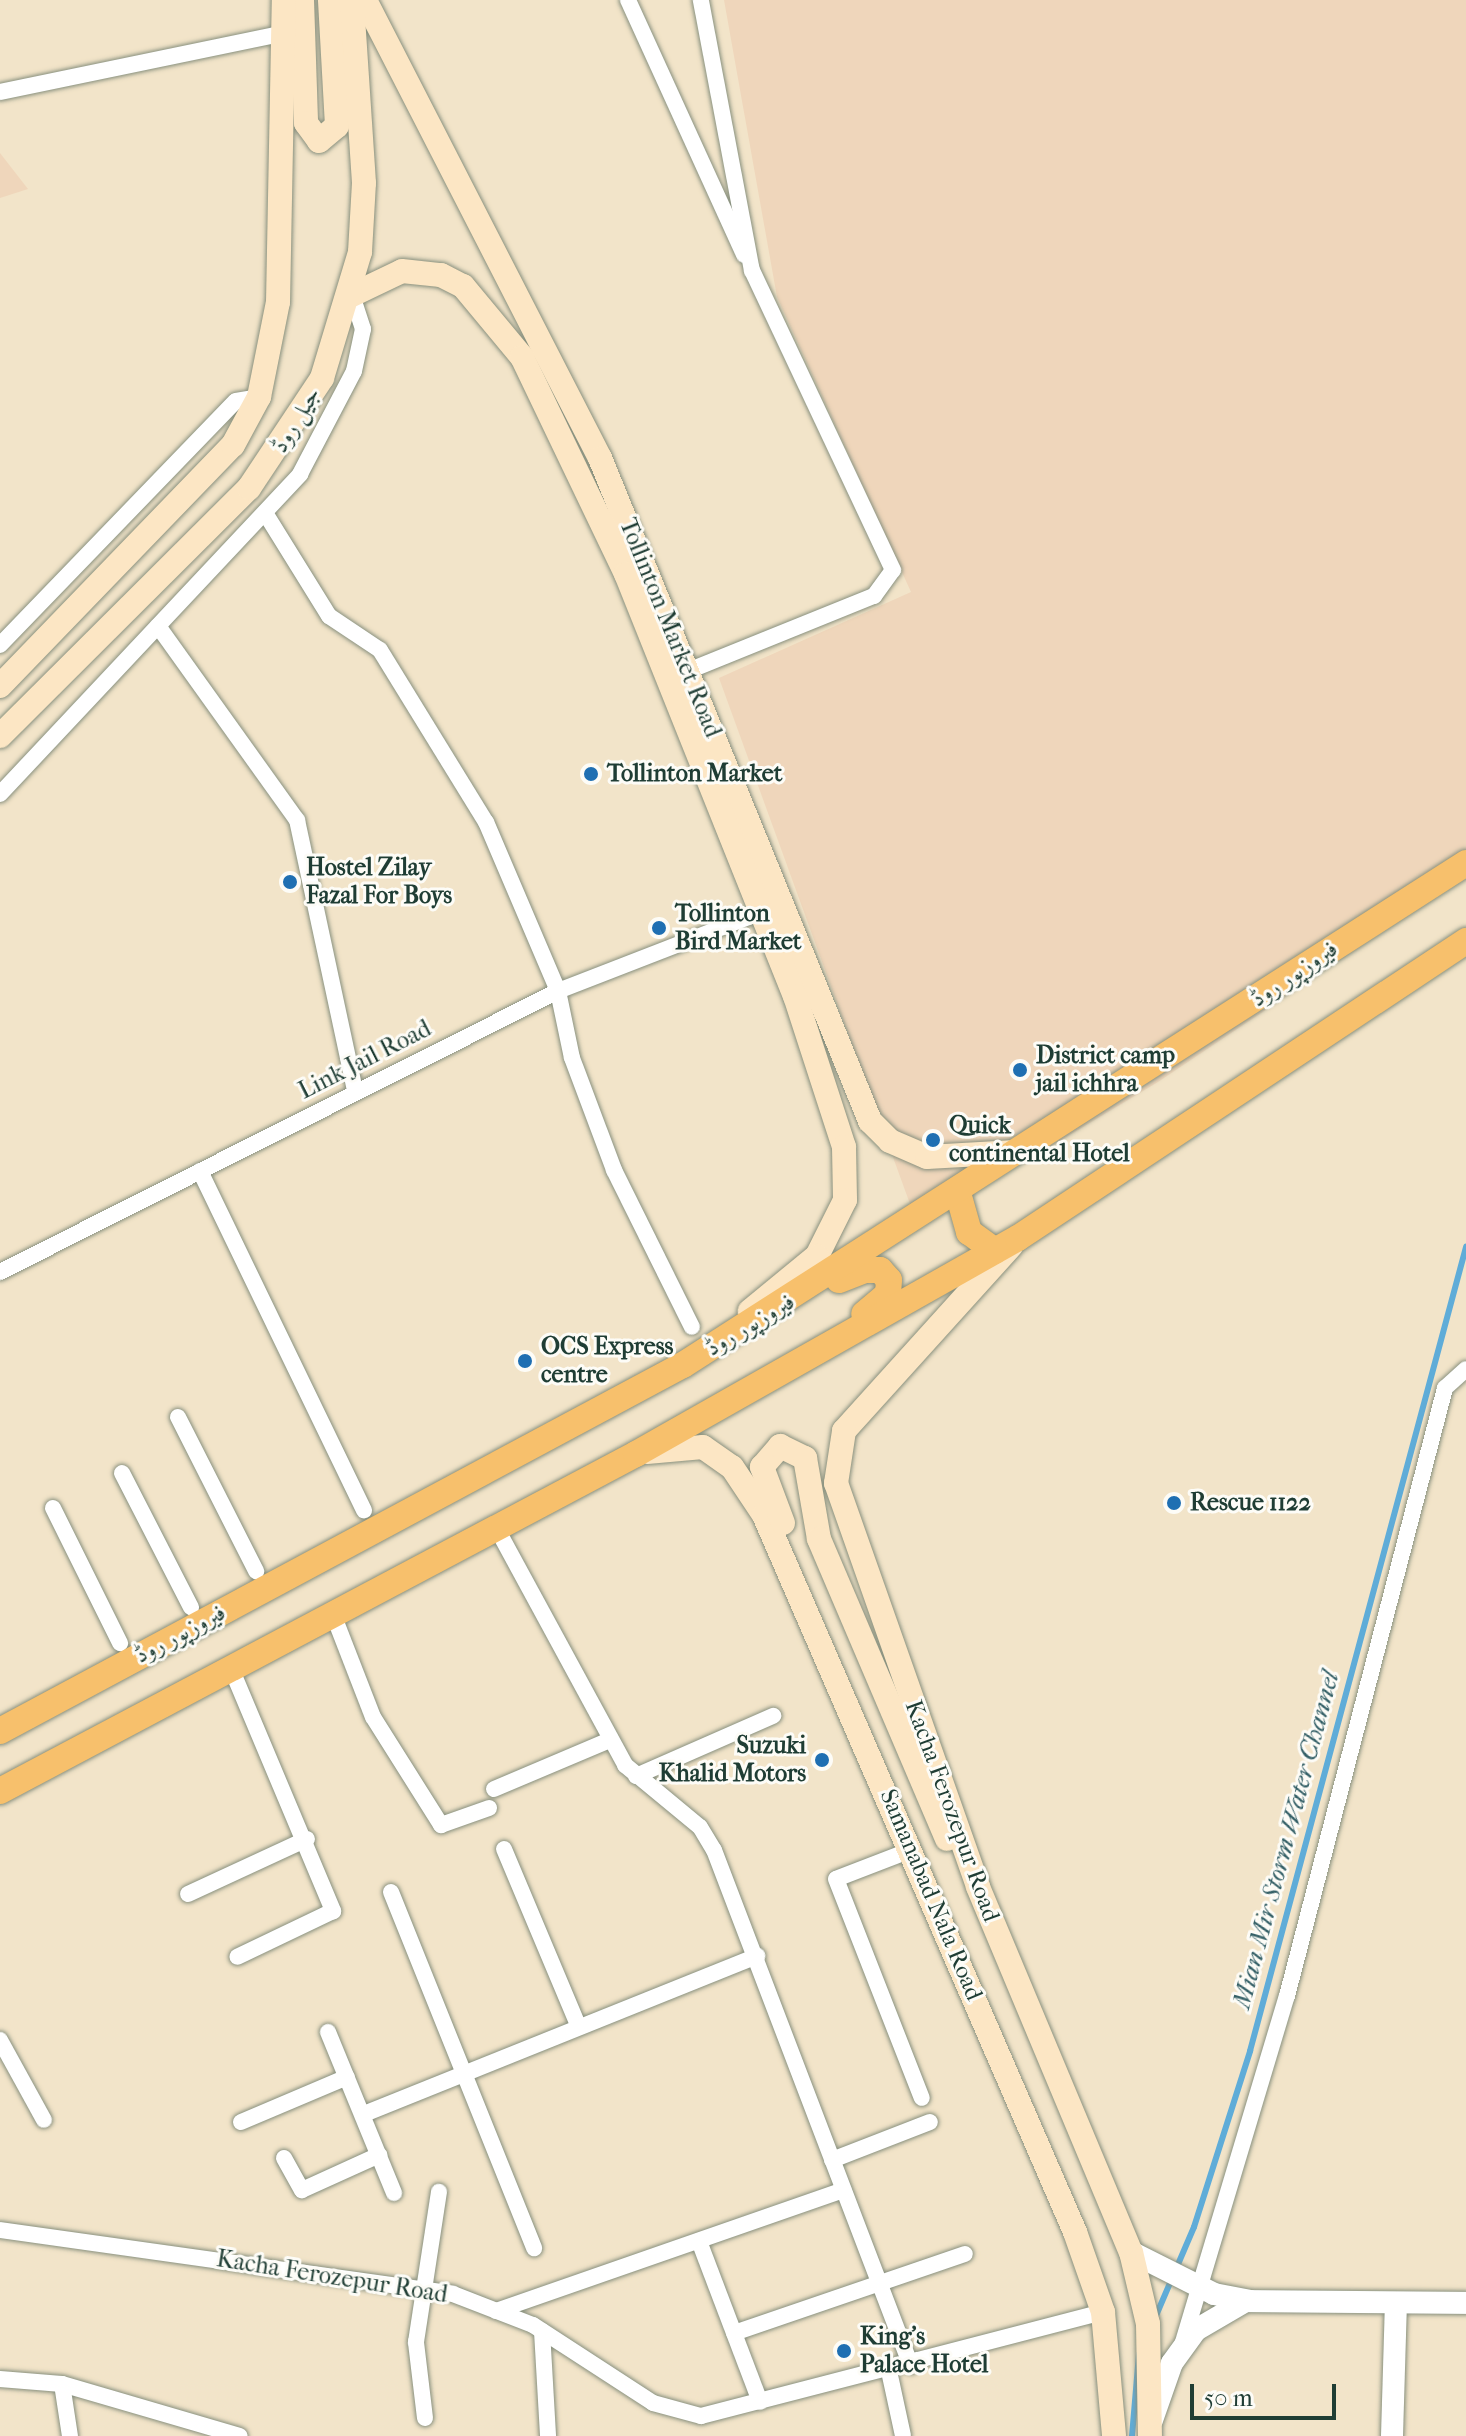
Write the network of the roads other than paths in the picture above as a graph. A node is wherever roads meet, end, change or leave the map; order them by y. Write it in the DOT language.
graph roads {
  1 [pos="284,0"];
  2 [pos="302,0"];
  3 [pos="330,0"];
  4 [pos="352,0"];
  5 [pos="365,0"];
  6 [pos="628,0"];
  7 [pos="701,0"];
  8 [pos="285,33"];
  9 [pos="0,92"];
  10 [pos="752,271"];
  11 [pos="352,295"];
  12 [pos="259,397"];
  13 [pos="267,516"];
  14 [pos="158,626"];
  15 [pos="0,645"];
  16 [pos="688,671"];
  17 [pos="0,686"];
  18 [pos="0,736"];
  19 [pos="0,794"];
  20 [pos="1463,866"];
  21 [pos="762,912"];
  22 [pos="1466,932"];
  23 [pos="1466,941"];
  24 [pos="1432,957"];
  25 [pos="558,991"];
  26 [pos="806,991"];
  27 [pos="355,1091"];
  28 [pos="1023,1151"];
  29 [pos="200,1171"];
  30 [pos="958,1193"];
  31 [pos="1018,1238"];
  32 [pos="995,1251"];
  33 [pos="0,1272"];
  34 [pos="802,1294"];
  35 [pos="692,1327"];
  36 [pos="683,1365"];
  37 [pos="792,1366"];
  38 [pos="1466,1369"];
  39 [pos="178,1417"];
  40 [pos="636,1454"];
  41 [pos="122,1473"];
  42 [pos="53,1508"];
  43 [pos="364,1511"];
  44 [pos="496,1527"];
  45 [pos="256,1571"];
  46 [pos="191,1607"];
  47 [pos="333,1614"];
  48 [pos="120,1643"];
  49 [pos="827,1649"];
  50 [pos="231,1668"];
  51 [pos="773,1716"];
  52 [pos="0,1731"];
  53 [pos="610,1740"];
  54 [pos="636,1776"];
  55 [pos="494,1789"];
  56 [pos="0,1791"];
  57 [pos="489,1808"];
  58 [pos="307,1839"];
  59 [pos="504,1849"];
  60 [pos="911,1850"];
  61 [pos="978,1887"];
  62 [pos="391,1892"];
  63 [pos="188,1894"];
  64 [pos="757,1956"];
  65 [pos="237,1957"];
  66 [pos="577,2023"];
  67 [pos="328,2032"];
  68 [pos="0,2040"];
  69 [pos="466,2075"];
  70 [pos="347,2077"];
  71 [pos="922,2098"];
  72 [pos="364,2114"];
  73 [pos="44,2120"];
  74 [pos="241,2122"];
  75 [pos="930,2122"];
  76 [pos="379,2155"];
  77 [pos="284,2158"];
  78 [pos="832,2160"];
  79 [pos="844,2190"];
  80 [pos="439,2192"];
  81 [pos="394,2193"];
  82 [pos="0,2230"];
  83 [pos="699,2241"];
  84 [pos="534,2248"];
  85 [pos="1131,2252"];
  86 [pos="965,2254"];
  87 [pos="879,2282"];
  88 [pos="1201,2289"];
  89 [pos="423,2291"];
  90 [pos="1465,2296"];
  91 [pos="1249,2301"];
  92 [pos="1396,2303"];
  93 [pos="496,2311"];
  94 [pos="1103,2312"];
  95 [pos="542,2331"];
  96 [pos="734,2333"];
  97 [pos="1180,2350"];
  98 [pos="911,2366"];
  99 [pos="889,2371"];
  100 [pos="0,2379"];
  101 [pos="62,2384"];
  102 [pos="760,2402"];
  103 [pos="425,2418"];
  104 [pos="1151,2428"];
  105 [pos="70,2436"];
  106 [pos="240,2436"];
  107 [pos="548,2436"];
  108 [pos="903,2436"];
  109 [pos="1114,2436"];
  110 [pos="1392,2436"];
  1 -- 8 [label="main road, جیل روڈ"];
  2 -- 3 [label="main road"];
  4 -- 11 [label="main road, جیل روڈ"];
  5 -- 16 [label="main road, Tollinton Market Road"];
  6 -- 10 [label="street"];
  7 -- 10 [label="street"];
  8 -- 9 [label="street"];
  8 -- 12 [label="main road, جیل روڈ"];
  10 -- 16 [label="street"];
  11 -- 13 [label="street"];
  11 -- 18 [label="main road, جیل روڈ"];
  11 -- 21 [label="main road, Tollinton Market Road"];
  12 -- 15 [label="street"];
  12 -- 17 [label="main road, جیل روڈ"];
  13 -- 14 [label="street"];
  13 -- 25 [label="street"];
  14 -- 19 [label="street"];
  14 -- 27 [label="street"];
  16 -- 26 [label="main road, Tollinton Market Road"];
  20 -- 28 [label="main road, فیروزپور روڈ"];
  21 -- 25 [label="street, Link Jail Road"];
  21 -- 26 [label="main road, Tollinton Market Road"];
  22 -- 24 [label="main road"];
  23 -- 24 [label="main road"];
  24 -- 31 [label="main road"];
  25 -- 27 [label="street, Link Jail Road"];
  25 -- 35 [label="street"];
  26 -- 28 [label="main road, Tollinton Market Road"];
  26 -- 36 [label="main road, Tollinton Market Road"];
  27 -- 29 [label="street, Link Jail Road"];
  28 -- 30 [label="main road, فیروزپور روڈ"];
  29 -- 33 [label="street, Link Jail Road"];
  29 -- 43 [label="street"];
  30 -- 32 [label="main road"];
  30 -- 34 [label="main road, فیروزپور روڈ"];
  31 -- 32 [label="main road"];
  31 -- 61 [label="main road, Kacha Ferozepur Road"];
  32 -- 37 [label="main road"];
  34 -- 36 [label="main road, فیروزپور روڈ"];
  34 -- 37 [label="main road"];
  36 -- 52 [label="main road, فیروزپور روڈ"];
  37 -- 40 [label="main road"];
  38 -- 88 [label="street"];
  39 -- 45 [label="street"];
  40 -- 44 [label="main road"];
  40 -- 49 [label="main road, Samanabad Nala Road"];
  41 -- 46 [label="street"];
  42 -- 48 [label="street"];
  44 -- 47 [label="main road"];
  44 -- 53 [label="street"];
  47 -- 50 [label="main road"];
  47 -- 57 [label="street"];
  49 -- 60 [label="main road, Samanabad Nala Road"];
  49 -- 61 [label="main road"];
  50 -- 56 [label="main road"];
  50 -- 58 [label="street"];
  51 -- 54 [label="street"];
  53 -- 54 [label="street"];
  53 -- 55 [label="street"];
  54 -- 64 [label="street"];
  58 -- 63 [label="street"];
  58 -- 65 [label="street"];
  59 -- 66 [label="street"];
  60 -- 71 [label="street"];
  60 -- 94 [label="main road, Samanabad Nala Road"];
  61 -- 85 [label="main road, Kacha Ferozepur Road"];
  62 -- 69 [label="street"];
  64 -- 66 [label="street"];
  64 -- 78 [label="street"];
  66 -- 69 [label="street"];
  67 -- 70 [label="street"];
  68 -- 73 [label="street"];
  69 -- 72 [label="street"];
  69 -- 84 [label="street"];
  70 -- 72 [label="street"];
  70 -- 74 [label="street"];
  72 -- 76 [label="street"];
  75 -- 78 [label="street"];
  76 -- 77 [label="street"];
  76 -- 81 [label="street"];
  78 -- 79 [label="street"];
  79 -- 83 [label="street"];
  79 -- 87 [label="street"];
  80 -- 89 [label="street"];
  82 -- 89 [label="street, Kacha Ferozepur Road"];
  83 -- 93 [label="street"];
  83 -- 96 [label="street"];
  85 -- 88 [label="street"];
  85 -- 104 [label="main road, Kacha Ferozepur Road"];
  86 -- 87 [label="street"];
  87 -- 96 [label="street"];
  87 -- 98 [label="street"];
  88 -- 91 [label="street"];
  88 -- 97 [label="street"];
  89 -- 93 [label="street, Kacha Ferozepur Road"];
  89 -- 103 [label="street"];
  90 -- 92 [label="street"];
  91 -- 92 [label="street"];
  91 -- 97 [label="street"];
  92 -- 110 [label="street"];
  93 -- 95 [label="street, Kacha Ferozepur Road"];
  94 -- 98 [label="street, Kacha Ferozepur Road"];
  94 -- 109 [label="main road, Samanabad Nala Road"];
  95 -- 102 [label="street, Kacha Ferozepur Road"];
  95 -- 107 [label="street"];
  96 -- 102 [label="street"];
  97 -- 104 [label="street"];
  98 -- 99 [label="street, Kacha Ferozepur Road"];
  99 -- 102 [label="street, Kacha Ferozepur Road"];
  99 -- 108 [label="street"];
  100 -- 101 [label="street"];
  101 -- 105 [label="street"];
  101 -- 106 [label="street"];
}
